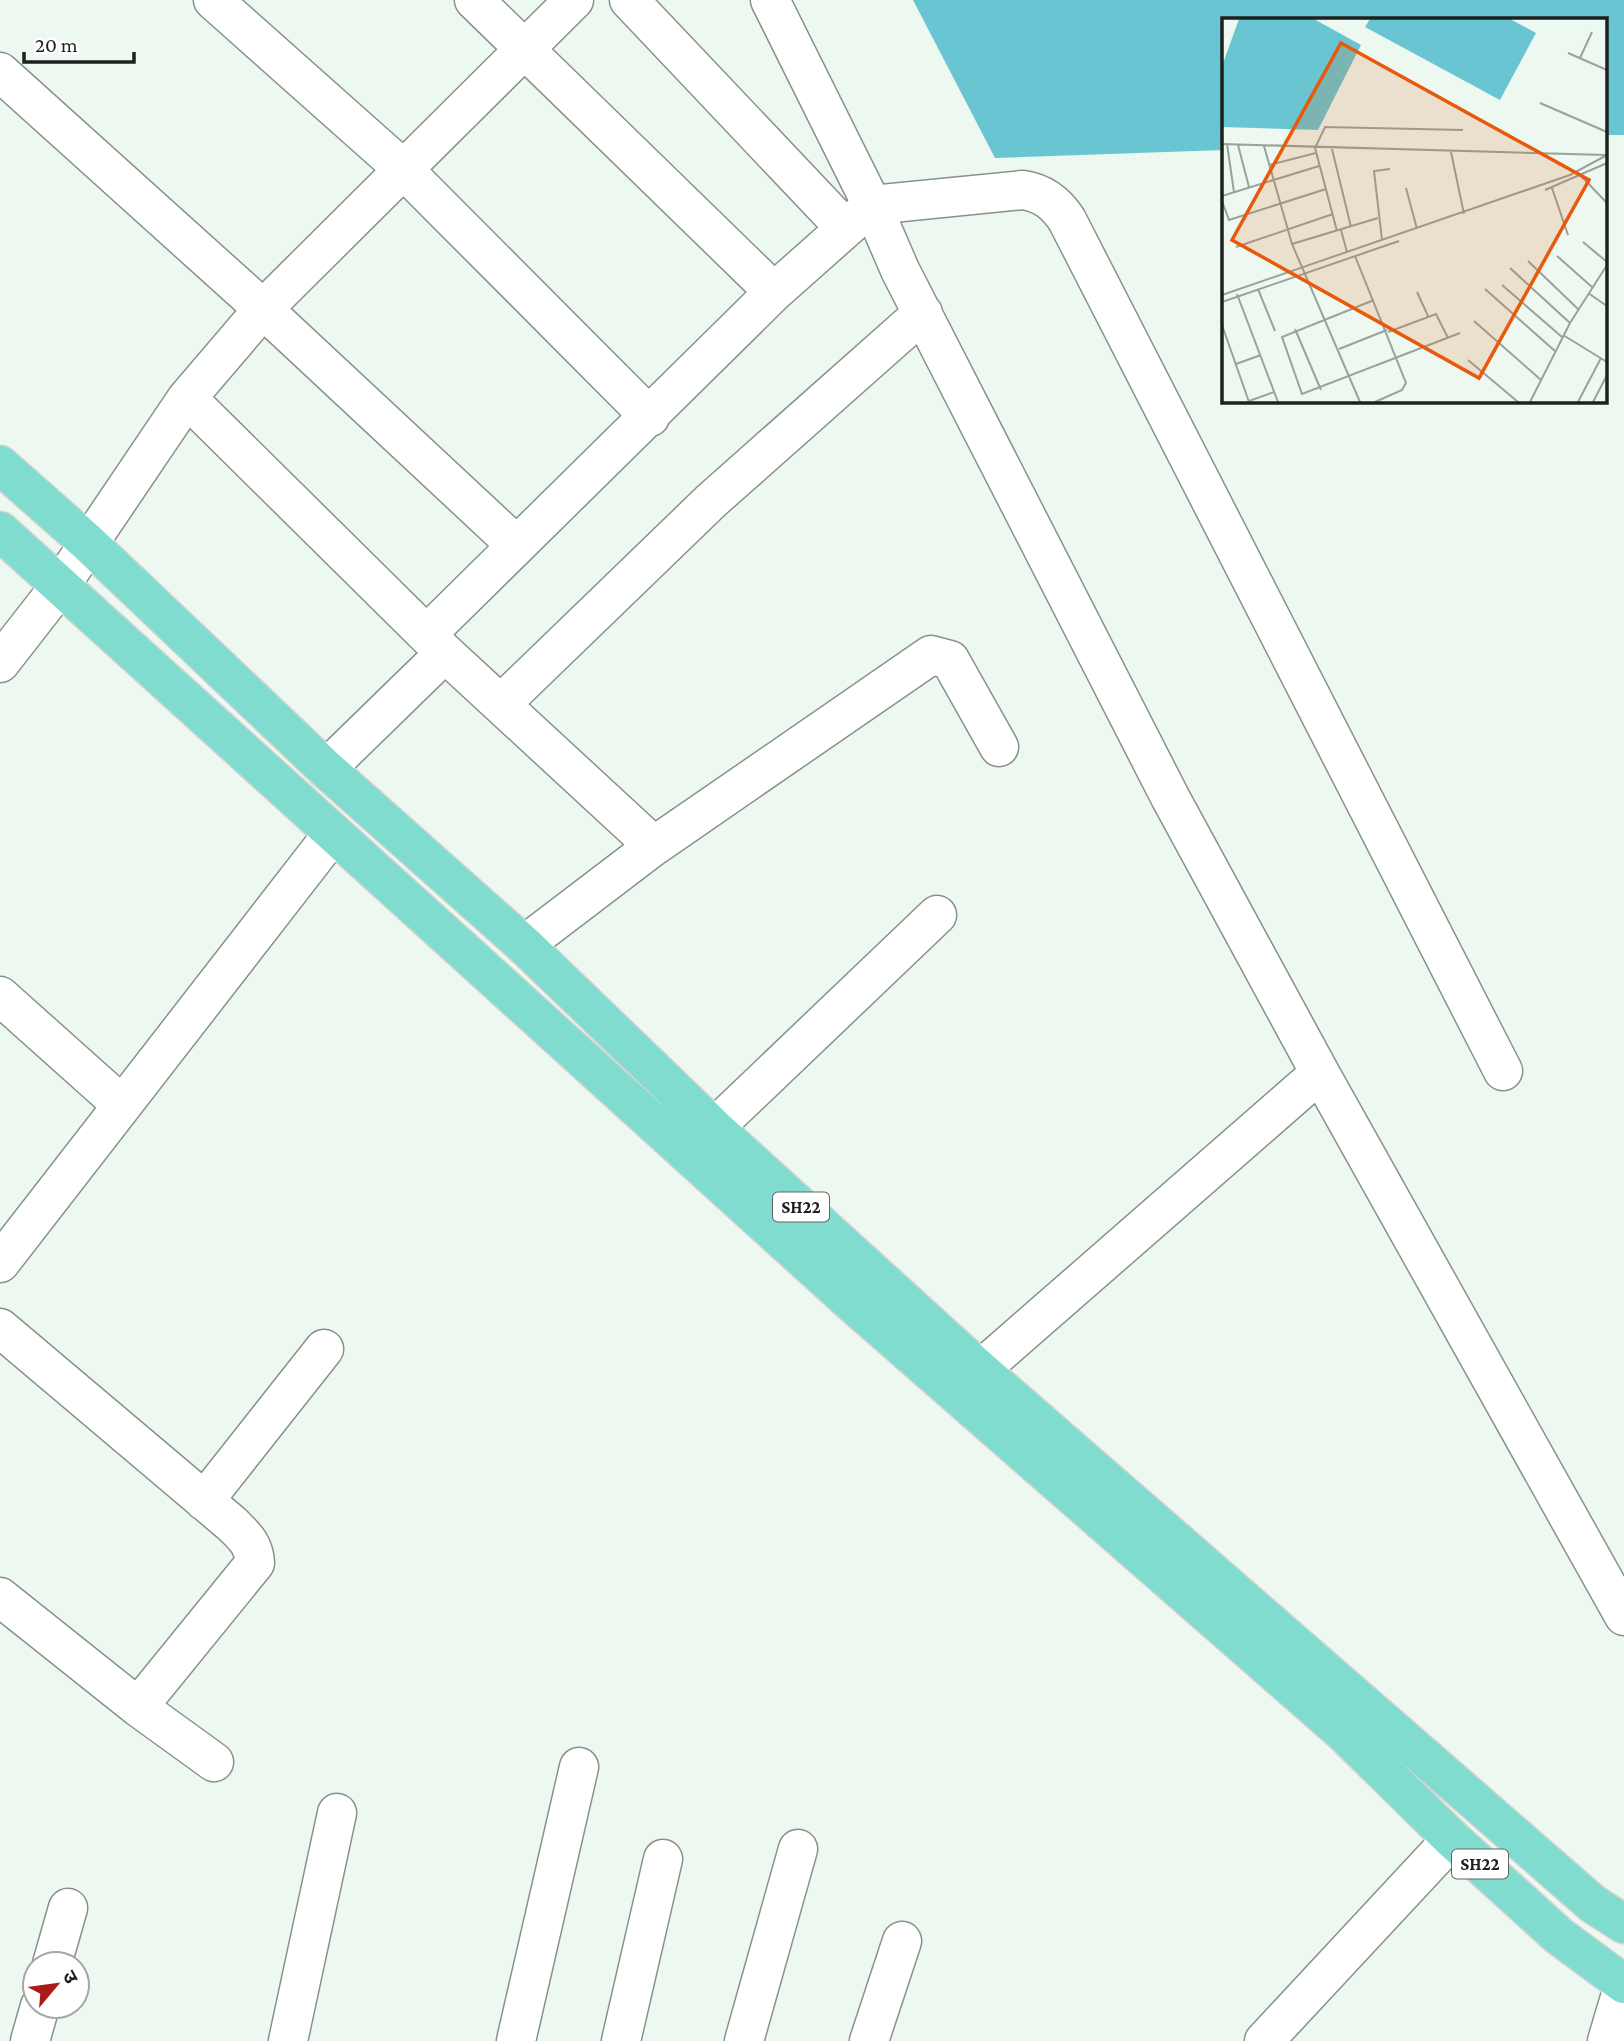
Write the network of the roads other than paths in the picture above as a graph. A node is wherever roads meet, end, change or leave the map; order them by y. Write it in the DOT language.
graph roads {
  1 [pos="213,0"];
  2 [pos="474,0"];
  3 [pos="574,0"];
  4 [pos="629,0"];
  5 [pos="770,0"];
  6 [pos="522,48"];
  7 [pos="0,72"];
  8 [pos="403,169"];
  9 [pos="858,216"];
  10 [pos="774,292"];
  11 [pos="263,309"];
  12 [pos="923,313"];
  13 [pos="187,398"];
  14 [pos="650,417"];
  15 [pos="0,465"];
  16 [pos="0,531"];
  17 [pos="87,542"];
  18 [pos="516,545"];
  19 [pos="60,586"];
  20 [pos="436,643"];
  21 [pos="0,663"];
  22 [pos="501,704"];
  23 [pos="999,747"];
  24 [pos="326,769"];
  25 [pos="332,835"];
  26 [pos="654,846"];
  27 [pos="937,915"];
  28 [pos="524,945"];
  29 [pos="0,996"];
  30 [pos="1503,1071"];
  31 [pos="1320,1073"];
  32 [pos="122,1105"];
  33 [pos="714,1128"];
  34 [pos="0,1263"];
  35 [pos="0,1328"];
  36 [pos="324,1349"];
  37 [pos="980,1370"];
  38 [pos="204,1501"];
  39 [pos="1117,1513"];
  40 [pos="0,1597"];
  41 [pos="1624,1616"];
  42 [pos="138,1707"];
  43 [pos="214,1762"];
  44 [pos="579,1767"];
  45 [pos="337,1814"];
  46 [pos="1452,1839"];
  47 [pos="798,1849"];
  48 [pos="663,1859"];
  49 [pos="68,1908"];
  50 [pos="1624,1924"];
  51 [pos="902,1941"];
  52 [pos="56,1950"];
  53 [pos="1624,1984"];
  54 [pos="36,2020"];
  55 [pos="30,2041"];
  56 [pos="288,2041"];
  57 [pos="516,2041"];
  58 [pos="621,2041"];
  59 [pos="744,2041"];
  60 [pos="869,2041"];
  61 [pos="1264,2041"];
  62 [pos="1607,2041"];
  1 -- 8 [label="street"];
  2 -- 6 [label="street"];
  3 -- 6 [label="street"];
  4 -- 9 [label="street"];
  5 -- 9 [label="street"];
  6 -- 8 [label="street"];
  6 -- 10 [label="street"];
  7 -- 11 [label="street"];
  8 -- 11 [label="street"];
  8 -- 14 [label="street"];
  9 -- 10 [label="street"];
  9 -- 12 [label="street"];
  9 -- 30 [label="street"];
  10 -- 14 [label="street"];
  11 -- 13 [label="street"];
  11 -- 18 [label="street"];
  12 -- 22 [label="street"];
  12 -- 31 [label="street"];
  13 -- 17 [label="street"];
  13 -- 20 [label="street"];
  14 -- 18 [label="street"];
  15 -- 17 [label="main road, SH22"];
  16 -- 19 [label="main road, SH22"];
  17 -- 19 [label="street"];
  17 -- 24 [label="main road, SH22"];
  18 -- 20 [label="street"];
  19 -- 21 [label="street"];
  19 -- 25 [label="main road, SH22"];
  20 -- 22 [label="street"];
  20 -- 24 [label="street"];
  22 -- 26 [label="street"];
  23 -- 26 [label="street"];
  24 -- 28 [label="main road, SH22"];
  25 -- 32 [label="street"];
  25 -- 39 [label="main road, SH22"];
  26 -- 28 [label="street"];
  27 -- 33 [label="street"];
  28 -- 33 [label="main road, SH22"];
  29 -- 32 [label="street"];
  31 -- 37 [label="street"];
  31 -- 41 [label="street"];
  32 -- 34 [label="street"];
  33 -- 37 [label="main road, SH22"];
  35 -- 38 [label="street"];
  36 -- 38 [label="street"];
  37 -- 39 [label="main road, SH22"];
  38 -- 42 [label="street"];
  39 -- 46 [label="main road, SH22"];
  39 -- 50 [label="main road, SH22"];
  40 -- 42 [label="street"];
  42 -- 43 [label="street"];
  44 -- 57 [label="street"];
  45 -- 56 [label="street"];
  46 -- 53 [label="main road, SH22"];
  46 -- 61 [label="street"];
  47 -- 59 [label="street"];
  48 -- 58 [label="street"];
  49 -- 52 [label="street"];
  51 -- 60 [label="street"];
  53 -- 62 [label="street"];
  54 -- 55 [label="street"];
}
